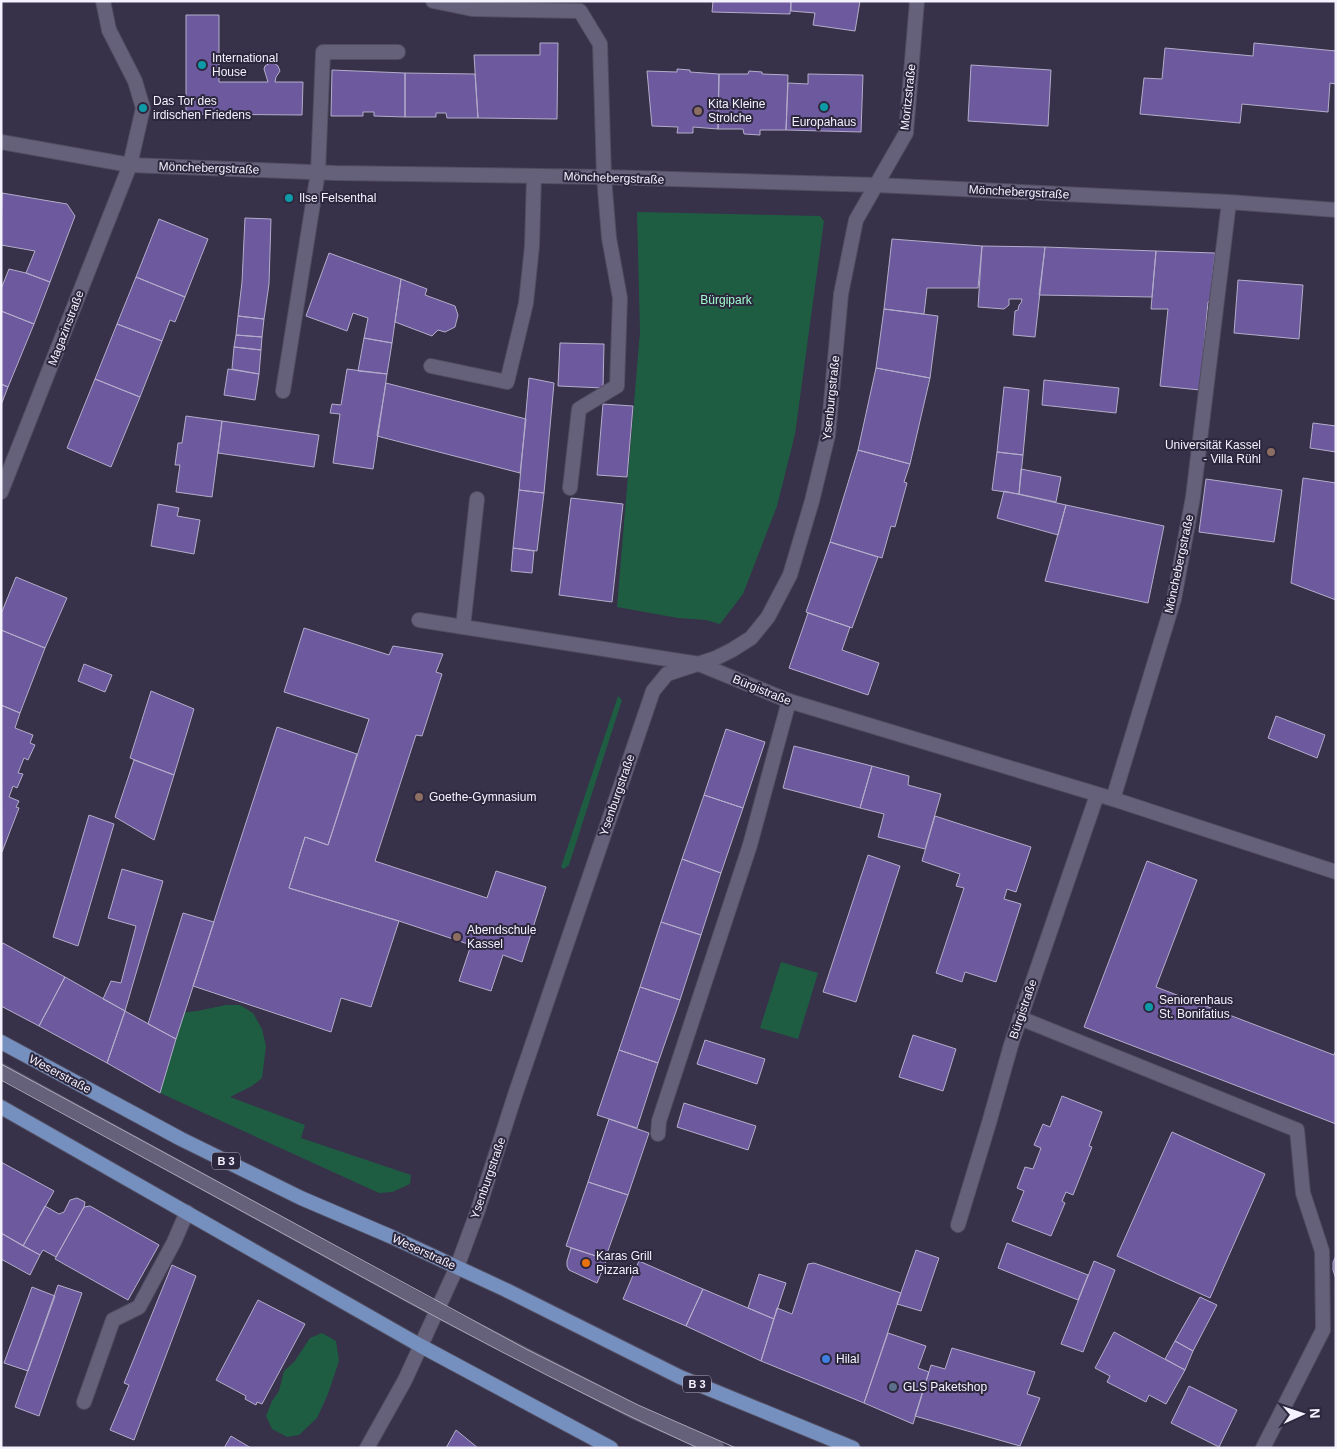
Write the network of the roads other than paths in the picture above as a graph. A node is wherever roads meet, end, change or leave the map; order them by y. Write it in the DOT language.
graph roads {
  1 [pos="103,1"];
  2 [pos="433,1"];
  3 [pos="917,1"];
  4 [pos="398,52"];
  5 [pos="1,142"];
  6 [pos="130,165"];
  7 [pos="318,172"];
  8 [pos="534,176"];
  9 [pos="604,178"];
  10 [pos="876,185"];
  11 [pos="1229,202"];
  12 [pos="1336,210"];
  13 [pos="431,366"];
  14 [pos="283,392"];
  15 [pos="570,488"];
  16 [pos="1,492"];
  17 [pos="477,499"];
  18 [pos="419,620"];
  19 [pos="464,627"];
  20 [pos="699,664"];
  21 [pos="789,701"];
  22 [pos="1097,795"];
  23 [pos="1112,799"];
  24 [pos="1336,872"];
  25 [pos="1020,1018"];
  26 [pos="1,1042"];
  27 [pos="1,1071"];
  28 [pos="1,1107"];
  29 [pos="658,1134"];
  30 [pos="187,1212"];
  31 [pos="958,1226"];
  32 [pos="457,1267"];
  33 [pos="438,1310"];
  34 [pos="421,1346"];
  35 [pos="84,1402"];
  36 [pos="368,1448"];
  37 [pos="612,1448"];
  38 [pos="717,1448"];
  39 [pos="853,1448"];
  40 [pos="1263,1448"];
  1 -- 6 [label="street, Magazinstraße"];
  2 -- 9 [label="street"];
  3 -- 10 [label="street, Moritzstraße"];
  4 -- 7 [label="street"];
  5 -- 6 [label="street, Mönchebergstraße"];
  6 -- 7 [label="street, Mönchebergstraße"];
  6 -- 16 [label="street, Magazinstraße"];
  7 -- 8 [label="street, Mönchebergstraße"];
  7 -- 14 [label="street"];
  8 -- 9 [label="street, Mönchebergstraße"];
  8 -- 13 [label="street"];
  9 -- 10 [label="street, Mönchebergstraße"];
  9 -- 15 [label="street"];
  10 -- 11 [label="street, Mönchebergstraße"];
  10 -- 20 [label="street, Ysenburgstraße"];
  11 -- 12 [label="street, Mönchebergstraße"];
  11 -- 23 [label="street, Mönchebergstraße"];
  17 -- 19 [label="street"];
  18 -- 19 [label="street, Bürgistraße"];
  19 -- 20 [label="street, Bürgistraße"];
  20 -- 21 [label="street, Bürgistraße"];
  20 -- 32 [label="street, Ysenburgstraße"];
  21 -- 22 [label="street, Bürgistraße"];
  21 -- 29 [label="street"];
  22 -- 23 [label="street, Bürgistraße"];
  22 -- 25 [label="street, Bürgistraße"];
  23 -- 24 [label="street, Bürgistraße"];
  25 -- 31 [label="street, Bürgistraße"];
  25 -- 40 [label="street"];
  26 -- 32 [label="main road, Weserstraße / B 3"];
  27 -- 33 [label="street"];
  28 -- 30 [label="main road"];
  30 -- 34 [label="main road"];
  30 -- 35 [label="street"];
  32 -- 33 [label="street, Ysenburgstraße"];
  32 -- 39 [label="main road, Weserstraße / B 3"];
  33 -- 34 [label="street, Ysenburgstraße"];
  33 -- 38 [label="street"];
  34 -- 36 [label="street, Ysenburgstraße"];
  34 -- 37 [label="main road"];
}
